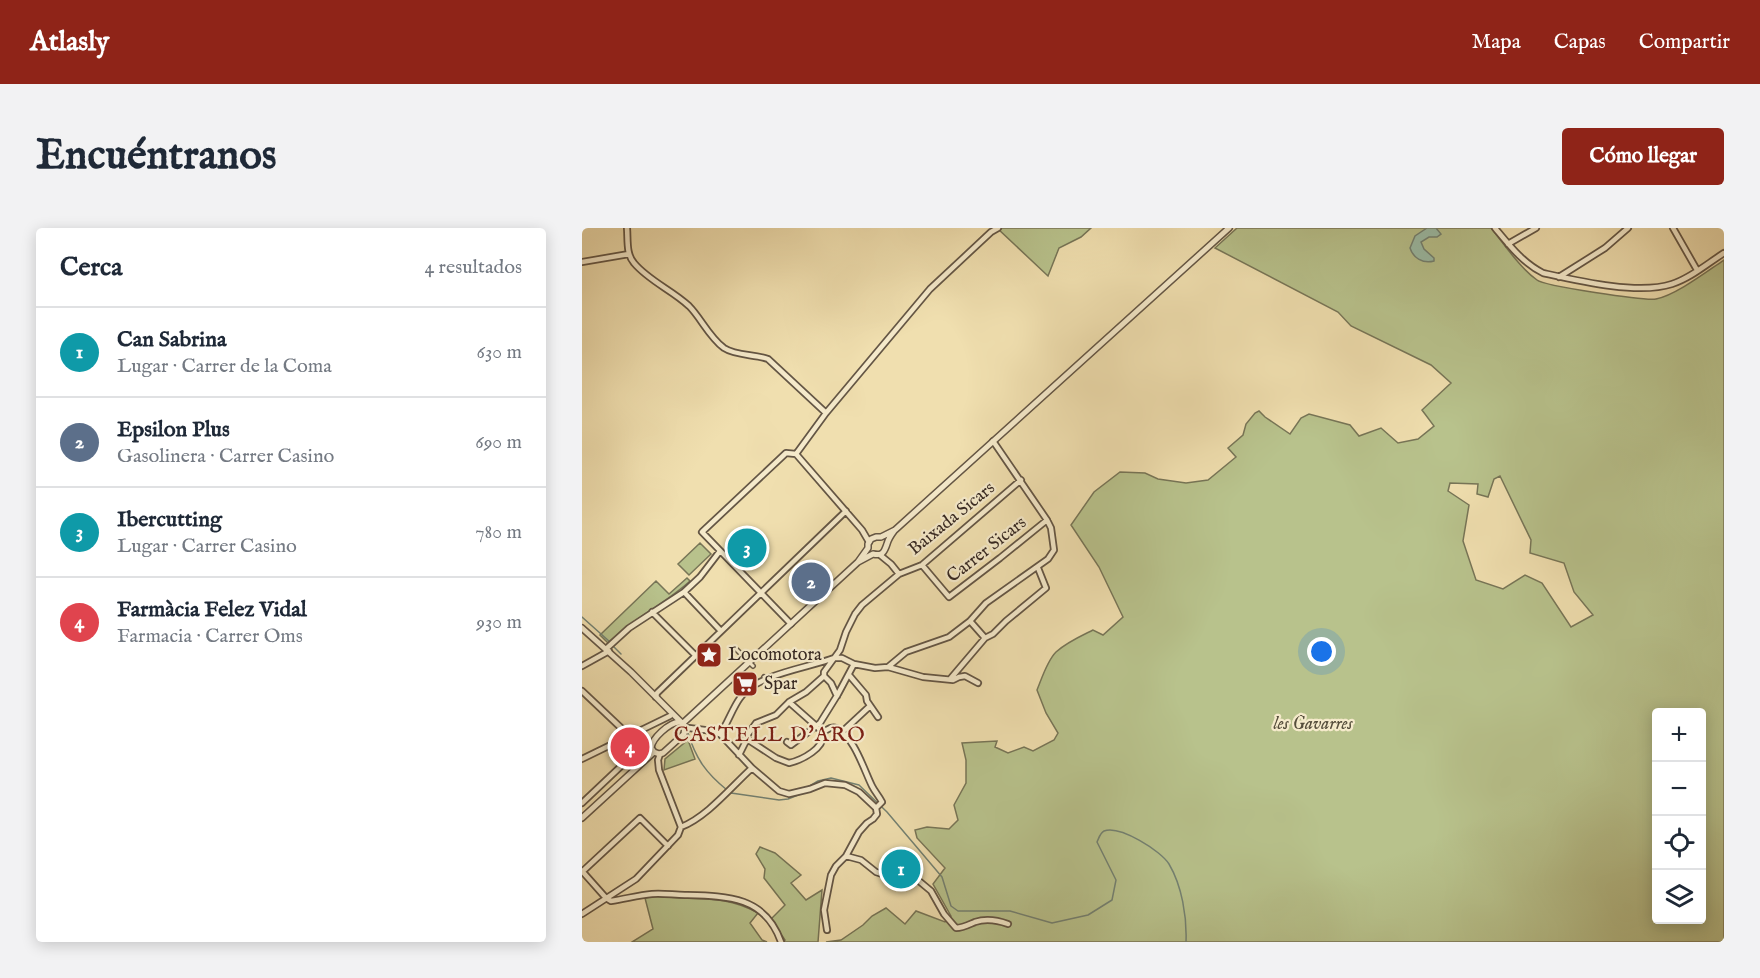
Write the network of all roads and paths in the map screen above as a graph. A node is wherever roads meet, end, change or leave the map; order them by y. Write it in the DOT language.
graph roads {
  1 [pos="627,228"];
  2 [pos="999,228"];
  3 [pos="1229,228"];
  4 [pos="1496,228"];
  5 [pos="1536,228"];
  6 [pos="1628,228"];
  7 [pos="1673,228"];
  8 [pos="1508,244"];
  9 [pos="1724,253"];
  10 [pos="629,254"];
  11 [pos="582,262"];
  12 [pos="1697,270"];
  13 [pos="1558,277"];
  14 [pos="826,413"];
  15 [pos="993,441"];
  16 [pos="796,454"];
  17 [pos="1021,480"];
  18 [pos="846,511"];
  19 [pos="1047,520"];
  20 [pos="895,530"];
  21 [pos="881,537"];
  22 [pos="870,542"];
  23 [pos="886,543"];
  24 [pos="886,550"];
  25 [pos="720,551"];
  26 [pos="873,554"];
  27 [pos="880,555"];
  28 [pos="858,562"];
  29 [pos="891,564"];
  30 [pos="922,565"];
  31 [pos="1038,568"];
  32 [pos="899,574"];
  33 [pos="684,592"];
  34 [pos="760,592"];
  35 [pos="652,612"];
  36 [pos="970,621"];
  37 [pos="791,624"];
  38 [pos="582,628"];
  39 [pos="720,630"];
  40 [pos="985,638"];
  41 [pos="608,649"];
  42 [pos="736,649"];
  43 [pos="840,650"];
  44 [pos="695,655"];
  45 [pos="834,658"];
  46 [pos="842,658"];
  47 [pos="751,664"];
  48 [pos="854,664"];
  49 [pos="582,666"];
  50 [pos="888,667"];
  51 [pos="849,675"];
  52 [pos="824,676"];
  53 [pos="949,680"];
  54 [pos="978,683"];
  55 [pos="582,691"];
  56 [pos="837,696"];
  57 [pos="656,698"];
  58 [pos="789,701"];
  59 [pos="870,706"];
  60 [pos="669,714"];
  61 [pos="878,717"];
  62 [pos="670,725"];
  63 [pos="682,725"];
  64 [pos="815,725"];
  65 [pos="823,732"];
  66 [pos="841,733"];
  67 [pos="628,735"];
  68 [pos="720,735"];
  69 [pos="747,739"];
  70 [pos="787,742"];
  71 [pos="638,748"];
  72 [pos="655,751"];
  73 [pos="739,755"];
  74 [pos="582,759"];
  75 [pos="752,768"];
  76 [pos="582,803"];
  77 [pos="877,807"];
  78 [pos="582,818"];
  79 [pos="681,827"];
  80 [pos="668,846"];
  81 [pos="846,857"];
  82 [pos="582,871"];
  83 [pos="606,898"];
  84 [pos="582,914"];
  85 [pos="1008,924"];
  86 [pos="827,930"];
  87 [pos="781,942"];
  1 -- 10 [label="street"];
  2 -- 14 [label="street"];
  3 -- 15 [label="street"];
  4 -- 8 [label="street"];
  5 -- 8 [label="street"];
  6 -- 13 [label="street"];
  7 -- 12 [label="street"];
  8 -- 13 [label="street"];
  9 -- 12 [label="street"];
  10 -- 11 [label="street"];
  10 -- 14 [label="street"];
  12 -- 13 [label="street"];
  14 -- 16 [label="street"];
  15 -- 17 [label="street"];
  15 -- 20 [label="street"];
  16 -- 18 [label="street"];
  16 -- 25 [label="street"];
  17 -- 19 [label="street"];
  17 -- 30 [label="street, Baixada Sicars"];
  18 -- 22 [label="street"];
  18 -- 34 [label="street"];
  19 -- 30 [label="street, Carrer Sicars"];
  19 -- 31 [label="street"];
  20 -- 21 [label="street"];
  20 -- 23 [label="street"];
  21 -- 22 [label="street"];
  21 -- 23 [label="street"];
  22 -- 26 [label="street"];
  22 -- 28 [label="street"];
  23 -- 24 [label="street"];
  24 -- 27 [label="street"];
  24 -- 29 [label="street"];
  25 -- 33 [label="street"];
  25 -- 34 [label="street"];
  26 -- 27 [label="street"];
  26 -- 28 [label="street"];
  27 -- 29 [label="street"];
  28 -- 37 [label="street"];
  29 -- 32 [label="street"];
  30 -- 32 [label="street, Baixada Sicars"];
  31 -- 36 [label="street"];
  31 -- 40 [label="street"];
  32 -- 43 [label="street, Baixada Sicars"];
  33 -- 35 [label="street"];
  33 -- 39 [label="street"];
  34 -- 37 [label="street"];
  34 -- 39 [label="street"];
  35 -- 41 [label="street"];
  35 -- 44 [label="street"];
  36 -- 40 [label="street"];
  36 -- 50 [label="street"];
  37 -- 47 [label="street"];
  38 -- 41 [label="street"];
  39 -- 44 [label="street"];
  40 -- 53 [label="street"];
  41 -- 49 [label="street"];
  41 -- 57 [label="street"];
  42 -- 47 [label="street"];
  43 -- 45 [label="street, Baixada Sicars"];
  43 -- 46 [label="street"];
  44 -- 57 [label="street"];
  45 -- 46 [label="street"];
  45 -- 52 [label="street, Baixada Sicars"];
  45 -- 68 [label="street"];
  46 -- 48 [label="street"];
  47 -- 63 [label="street"];
  48 -- 50 [label="street"];
  48 -- 51 [label="street"];
  50 -- 53 [label="street"];
  51 -- 56 [label="street"];
  51 -- 59 [label="street"];
  52 -- 56 [label="street"];
  52 -- 58 [label="street"];
  53 -- 54 [label="street"];
  55 -- 67 [label="street"];
  56 -- 64 [label="street"];
  57 -- 60 [label="street"];
  58 -- 64 [label="street"];
  58 -- 69 [label="street"];
  59 -- 61 [label="street"];
  59 -- 66 [label="street"];
  60 -- 62 [label="street"];
  60 -- 63 [label="street"];
  60 -- 67 [label="street"];
  62 -- 63 [label="street"];
  62 -- 72 [label="street"];
  63 -- 68 [label="street"];
  63 -- 72 [label="street"];
  64 -- 65 [label="street"];
  64 -- 70 [label="street"];
  65 -- 66 [label="street"];
  65 -- 69 [label="street"];
  66 -- 77 [label="street"];
  67 -- 71 [label="street"];
  67 -- 74 [label="street"];
  68 -- 73 [label="street"];
  69 -- 73 [label="street"];
  71 -- 72 [label="street"];
  71 -- 76 [label="street"];
  72 -- 78 [label="street"];
  72 -- 79 [label="street"];
  73 -- 75 [label="street"];
  75 -- 77 [label="street"];
  75 -- 79 [label="street"];
  77 -- 81 [label="street"];
  79 -- 80 [label="street"];
  80 -- 82 [label="street"];
  80 -- 83 [label="street"];
  81 -- 85 [label="street"];
  81 -- 86 [label="street"];
  82 -- 83 [label="street"];
  83 -- 84 [label="street"];
  83 -- 87 [label="street"];
}
